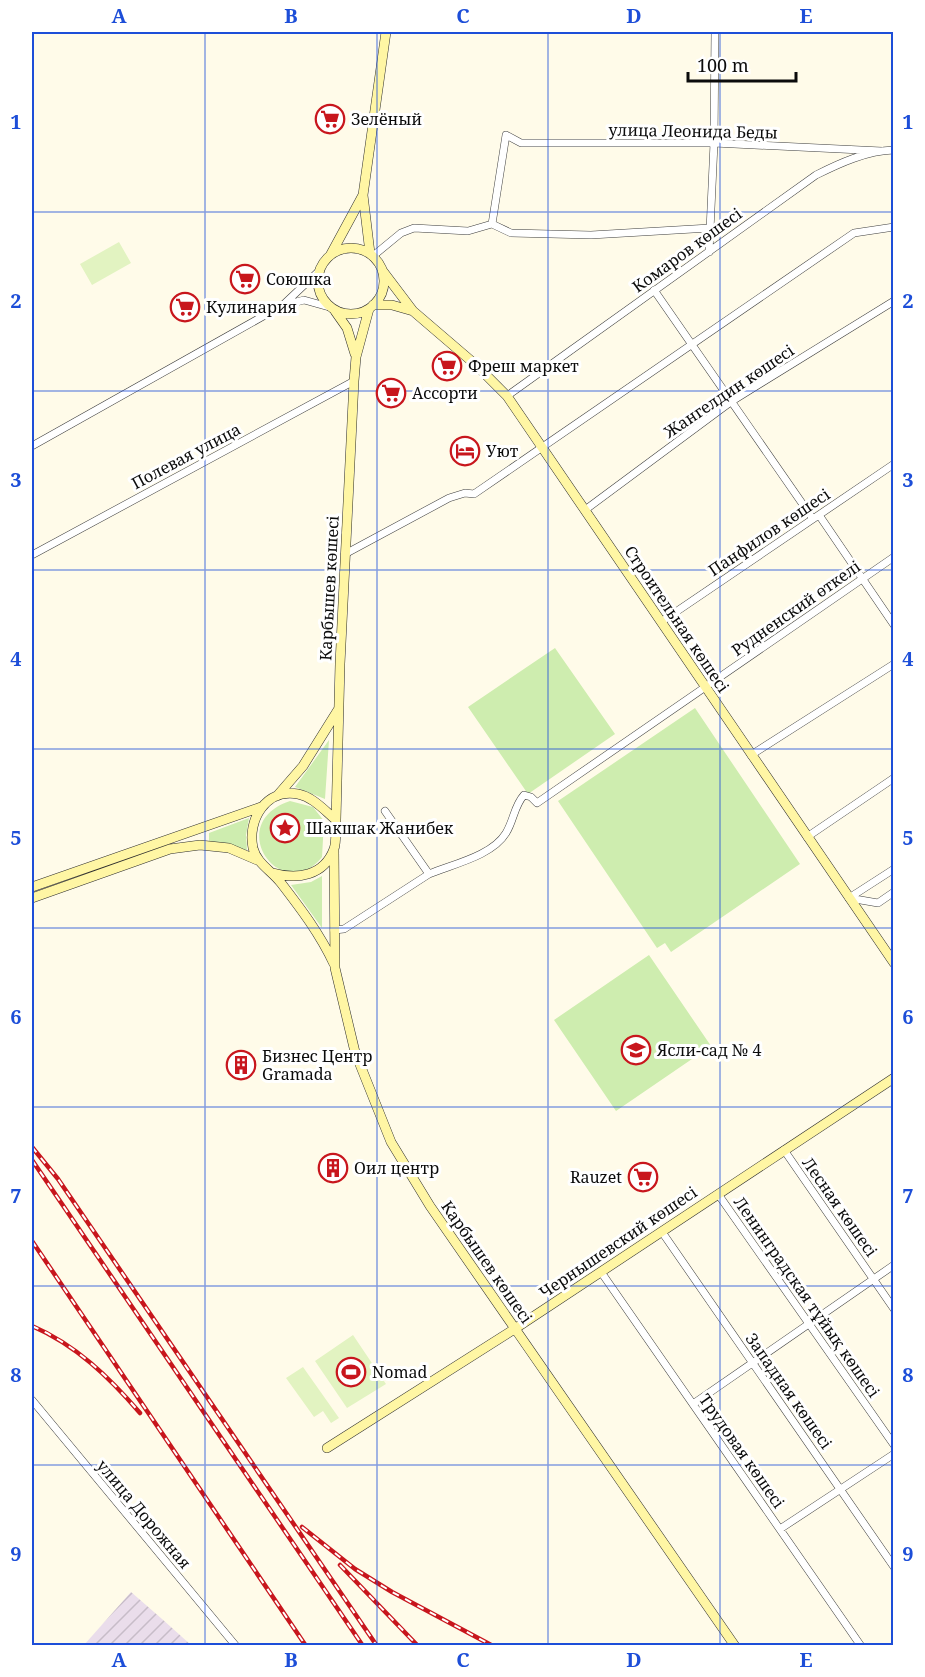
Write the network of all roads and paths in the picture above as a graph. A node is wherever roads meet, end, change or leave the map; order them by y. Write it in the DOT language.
graph roads {
  1 [pos="386,32"];
  2 [pos="715,32"];
  3 [pos="714,143"];
  4 [pos="894,150"];
  5 [pos="882,151"];
  6 [pos="363,195"];
  7 [pos="492,224"];
  8 [pos="894,227"];
  9 [pos="710,228"];
  10 [pos="709,252"];
  11 [pos="331,254"];
  12 [pos="371,255"];
  13 [pos="382,270"];
  14 [pos="318,272"];
  15 [pos="654,290"];
  16 [pos="894,302"];
  17 [pos="283,305"];
  18 [pos="371,307"];
  19 [pos="332,308"];
  20 [pos="413,311"];
  21 [pos="692,345"];
  22 [pos="356,357"];
  23 [pos="354,381"];
  24 [pos="507,396"];
  25 [pos="732,401"];
  26 [pos="32,446"];
  27 [pos="543,447"];
  28 [pos="894,464"];
  29 [pos="585,510"];
  30 [pos="816,517"];
  31 [pos="345,554"];
  32 [pos="32,555"];
  33 [pos="894,557"];
  34 [pos="862,578"];
  35 [pos="661,622"];
  36 [pos="894,625"];
  37 [pos="894,664"];
  38 [pos="705,688"];
  39 [pos="340,708"];
  40 [pos="751,755"];
  41 [pos="894,777"];
  42 [pos="277,796"];
  43 [pos="261,807"];
  44 [pos="385,811"];
  45 [pos="336,820"];
  46 [pos="807,837"];
  47 [pos="334,849"];
  48 [pos="257,860"];
  49 [pos="894,869"];
  50 [pos="273,873"];
  51 [pos="429,874"];
  52 [pos="32,887"];
  53 [pos="894,892"];
  54 [pos="32,898"];
  55 [pos="849,898"];
  56 [pos="334,930"];
  57 [pos="894,963"];
  58 [pos="335,968"];
  59 [pos="894,1078"];
  60 [pos="784,1150"];
  61 [pos="718,1194"];
  62 [pos="662,1232"];
  63 [pos="894,1265"];
  64 [pos="601,1272"];
  65 [pos="872,1279"];
  66 [pos="894,1309"];
  67 [pos="809,1323"];
  68 [pos="516,1328"];
  69 [pos="752,1362"];
  70 [pos="32,1400"];
  71 [pos="693,1404"];
  72 [pos="894,1445"];
  73 [pos="327,1448"];
  74 [pos="894,1454"];
  75 [pos="840,1489"];
  76 [pos="780,1529"];
  77 [pos="894,1566"];
  78 [pos="236,1646"];
  79 [pos="735,1646"];
  80 [pos="861,1646"];
  1 -- 6 [label="main road"];
  2 -- 3 [label="street"];
  3 -- 5 [label="street, улица Леонида Беды"];
  3 -- 7 [label="street, улица Леонида Беды"];
  3 -- 9 [label="street"];
  4 -- 5 [label="street, Комаров көшесі"];
  5 -- 10 [label="street, Комаров көшесі"];
  6 -- 11 [label="main road"];
  6 -- 12 [label="main road"];
  7 -- 9 [label="street"];
  7 -- 12 [label="street"];
  8 -- 21 [label="street"];
  9 -- 10 [label="street"];
  10 -- 15 [label="street, Комаров көшесі"];
  11 -- 12 [label="main road"];
  11 -- 14 [label="main road"];
  12 -- 13 [label="main road"];
  13 -- 18 [label="main road"];
  13 -- 20 [label="main road, Строительная көшесі"];
  14 -- 17 [label="street"];
  14 -- 19 [label="main road"];
  15 -- 21 [label="street"];
  15 -- 24 [label="street, Комаров көшесі"];
  16 -- 25 [label="street, Жангелдин көшесі"];
  17 -- 19 [label="street"];
  17 -- 26 [label="street"];
  18 -- 19 [label="main road"];
  18 -- 20 [label="main road"];
  18 -- 22 [label="main road"];
  19 -- 22 [label="main road"];
  20 -- 24 [label="main road, Строительная көшесі"];
  21 -- 25 [label="street"];
  21 -- 27 [label="street"];
  22 -- 23 [label="main road, Карбышев көшесі"];
  23 -- 31 [label="main road, Карбышев көшесі"];
  23 -- 32 [label="street, Полевая улица"];
  24 -- 27 [label="main road, Строительная көшесі"];
  25 -- 29 [label="street, Жангелдин көшесі"];
  25 -- 30 [label="street"];
  27 -- 29 [label="main road, Строительная көшесі"];
  27 -- 31 [label="street"];
  28 -- 30 [label="street, Панфилов көшесі"];
  29 -- 35 [label="main road, Строительная көшесі"];
  30 -- 34 [label="street"];
  30 -- 35 [label="street, Панфилов көшесі"];
  31 -- 39 [label="main road, Карбышев көшесі"];
  33 -- 34 [label="street, Рудненский өткелі"];
  34 -- 36 [label="street"];
  34 -- 38 [label="street, Рудненский өткелі"];
  35 -- 38 [label="main road, Строительная көшесі"];
  37 -- 40 [label="street"];
  38 -- 40 [label="main road, Строительная көшесі"];
  38 -- 51 [label="street, Рудненский өткелі"];
  39 -- 42 [label="main road"];
  39 -- 45 [label="main road, Карбышев көшесі"];
  40 -- 46 [label="main road, Строительная көшесі"];
  41 -- 46 [label="street"];
  42 -- 43 [label="main road"];
  42 -- 45 [label="main road"];
  43 -- 48 [label="main road"];
  43 -- 52 [label="main road"];
  44 -- 51 [label="street"];
  45 -- 47 [label="main road"];
  46 -- 55 [label="main road, Строительная көшесі"];
  47 -- 50 [label="main road"];
  47 -- 56 [label="main road, Карбышев көшесі"];
  48 -- 50 [label="main road"];
  48 -- 54 [label="main road"];
  49 -- 55 [label="street"];
  50 -- 58 [label="main road"];
  51 -- 56 [label="street"];
  53 -- 55 [label="street"];
  55 -- 57 [label="main road, Строительная көшесі"];
  56 -- 58 [label="main road, Карбышев көшесі"];
  58 -- 68 [label="main road, Карбышев көшесі"];
  59 -- 60 [label="main road, Чернышевский көшесі"];
  60 -- 61 [label="main road, Чернышевский көшесі"];
  60 -- 65 [label="street, Лесная көшесі"];
  61 -- 62 [label="main road, Чернышевский көшесі"];
  61 -- 67 [label="street, Ленинградская тұйық көшесі"];
  62 -- 64 [label="main road, Чернышевский көшесі"];
  62 -- 69 [label="street, Западная көшесі"];
  63 -- 65 [label="street"];
  64 -- 68 [label="main road, Чернышевский көшесі"];
  64 -- 71 [label="street, Трудовая көшесі"];
  65 -- 66 [label="street, Лесная көшесі"];
  65 -- 67 [label="street"];
  67 -- 69 [label="street"];
  67 -- 72 [label="street, Ленинградская тұйық көшесі"];
  68 -- 73 [label="main road, Чернышевский көшесі"];
  68 -- 79 [label="main road, Карбышев көшесі"];
  69 -- 71 [label="street"];
  69 -- 75 [label="street, Западная көшесі"];
  70 -- 78 [label="street, улица Дорожная"];
  71 -- 76 [label="street, Трудовая көшесі"];
  74 -- 75 [label="street"];
  75 -- 76 [label="street"];
  75 -- 77 [label="street, Западная көшесі"];
  76 -- 80 [label="street, Трудовая көшесі"];
}
